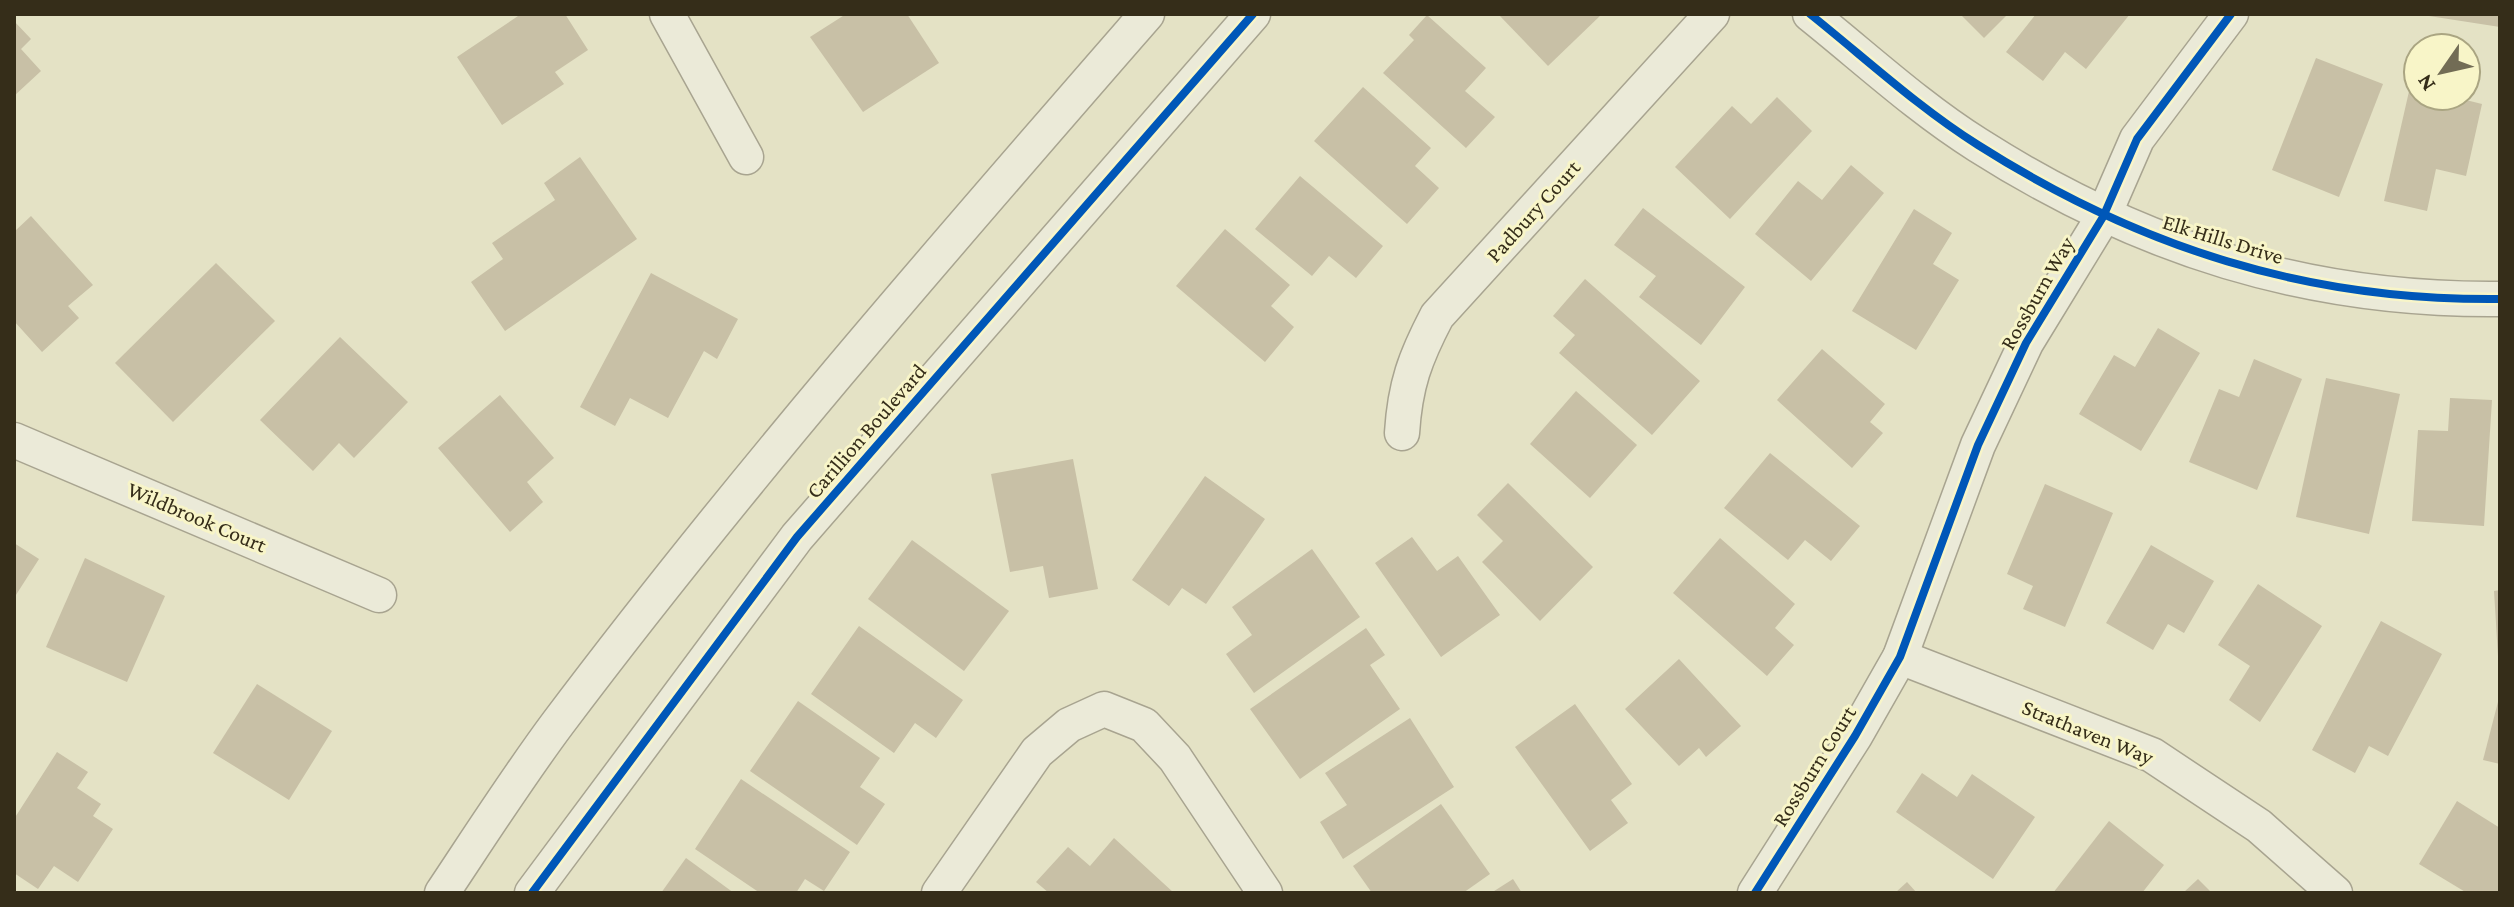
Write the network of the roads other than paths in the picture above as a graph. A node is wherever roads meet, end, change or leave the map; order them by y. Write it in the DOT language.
graph roads {
  1 [pos="667,14"];
  2 [pos="1147,14"];
  3 [pos="1253,14"];
  4 [pos="1712,14"];
  5 [pos="1810,14"];
  6 [pos="2231,14"];
  7 [pos="746,157"];
  8 [pos="2103,217"];
  9 [pos="2500,299"];
  10 [pos="1402,433"];
  11 [pos="14,440"];
  12 [pos="379,595"];
  13 [pos="1900,657"];
  14 [pos="442,893"];
  15 [pos="532,893"];
  16 [pos="939,893"];
  17 [pos="1265,893"];
  18 [pos="1755,893"];
  19 [pos="2335,893"];
  1 -- 7 [label="street"];
  2 -- 14 [label="street"];
  3 -- 15 [label="street, Carillion Boulevard"];
  4 -- 10 [label="street, Padbury Court"];
  5 -- 8 [label="street, Elk Hills Drive"];
  6 -- 8 [label="street, Rossburn Way"];
  8 -- 9 [label="street, Elk Hills Drive"];
  8 -- 13 [label="street, Rossburn Way"];
  11 -- 12 [label="street, Wildbrook Court"];
  13 -- 18 [label="street, Rossburn Court"];
  13 -- 19 [label="street, Strathaven Way"];
  16 -- 17 [label="street"];
}
